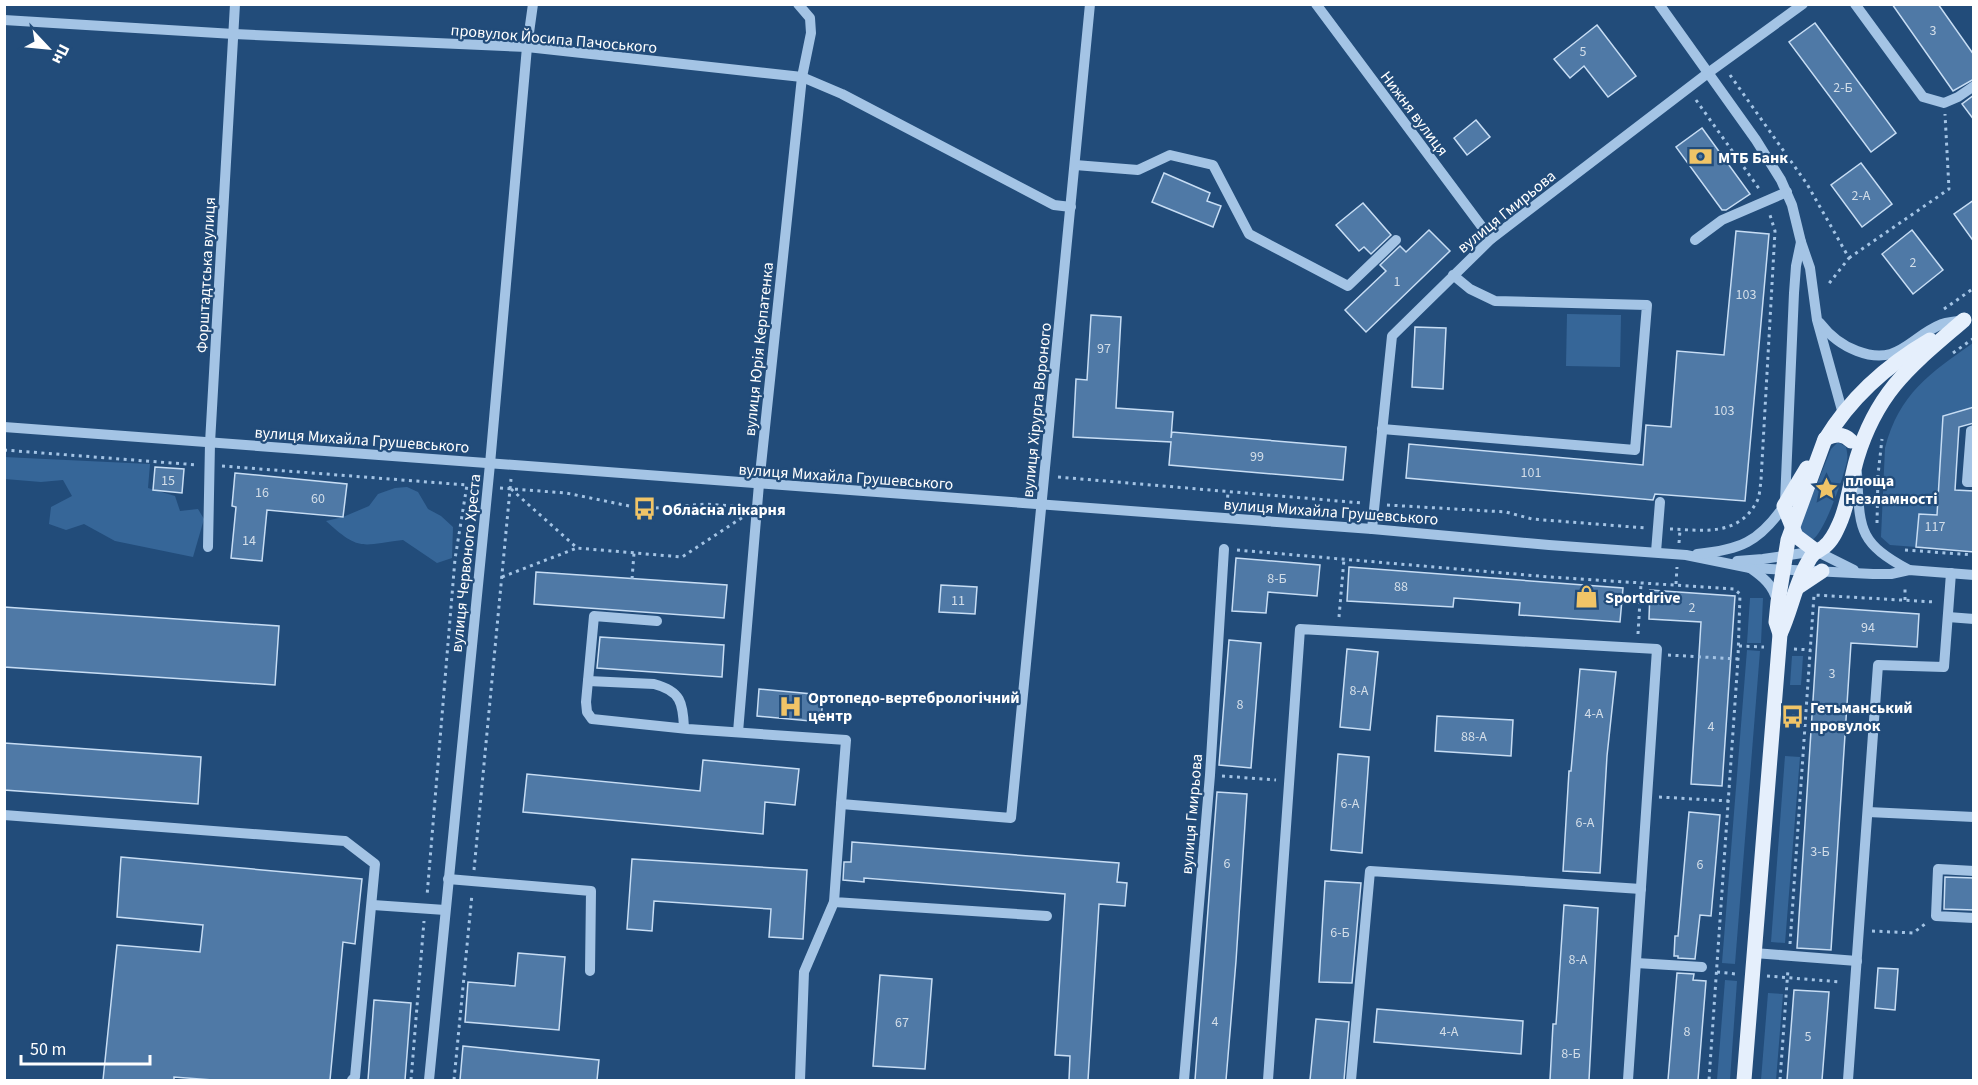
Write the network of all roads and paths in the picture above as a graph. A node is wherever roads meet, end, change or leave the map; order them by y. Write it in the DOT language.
graph roads {
  1 [pos="235,4"];
  2 [pos="533,4"];
  3 [pos="798,4"];
  4 [pos="1090,4"];
  5 [pos="1316,4"];
  6 [pos="1659,4"];
  7 [pos="1803,4"];
  8 [pos="1855,4"];
  9 [pos="4,20"];
  10 [pos="234,34"];
  11 [pos="526,47"];
  12 [pos="1708,73"];
  13 [pos="802,77"];
  14 [pos="1974,86"];
  15 [pos="1688,89"];
  16 [pos="1944,103"];
  17 [pos="1075,165"];
  18 [pos="1787,192"];
  19 [pos="1765,201"];
  20 [pos="1071,207"];
  21 [pos="1491,239"];
  22 [pos="1396,240"];
  23 [pos="1695,240"];
  24 [pos="1801,242"];
  25 [pos="1849,258"];
  26 [pos="1453,275"];
  27 [pos="1969,317"];
  28 [pos="1817,320"];
  29 [pos="1843,414"];
  30 [pos="4,427"];
  31 [pos="1382,429"];
  32 [pos="1974,430"];
  33 [pos="1882,438"];
  34 [pos="1825,439"];
  35 [pos="1851,441"];
  36 [pos="210,443"];
  37 [pos="4,450"];
  38 [pos="1857,459"];
  39 [pos="490,464"];
  40 [pos="210,465"];
  41 [pos="513,465"];
  42 [pos="1044,476"];
  43 [pos="1974,482"];
  44 [pos="759,484"];
  45 [pos="488,487"];
  46 [pos="510,489"];
  47 [pos="1660,502"];
  48 [pos="1375,504"];
  49 [pos="1041,505"];
  50 [pos="1784,506"];
  51 [pos="757,508"];
  52 [pos="1372,529"];
  53 [pos="1658,529"];
  54 [pos="1792,529"];
  55 [pos="1877,533"];
  56 [pos="208,547"];
  57 [pos="578,548"];
  58 [pos="1224,549"];
  59 [pos="1894,549"];
  60 [pos="1815,551"];
  61 [pos="1656,552"];
  62 [pos="634,553"];
  63 [pos="1686,555"];
  64 [pos="1974,555"];
  65 [pos="1344,559"];
  66 [pos="1718,562"];
  67 [pos="1784,562"];
  68 [pos="1750,568"];
  69 [pos="1804,570"];
  70 [pos="1909,570"];
  71 [pos="1822,571"];
  72 [pos="1952,573"];
  73 [pos="1865,574"];
  74 [pos="1974,575"];
  75 [pos="502,577"];
  76 [pos="633,579"];
  77 [pos="1641,583"];
  78 [pos="1789,598"];
  79 [pos="1949,603"];
  80 [pos="1948,617"];
  81 [pos="1974,619"];
  82 [pos="657,621"];
  83 [pos="1338,632"];
  84 [pos="1636,648"];
  85 [pos="1657,655"];
  86 [pos="1738,659"];
  87 [pos="588,681"];
  88 [pos="1792,716"];
  89 [pos="1806,717"];
  90 [pos="684,728"];
  91 [pos="738,732"];
  92 [pos="1210,776"];
  93 [pos="1289,781"];
  94 [pos="1647,797"];
  95 [pos="1729,801"];
  96 [pos="841,804"];
  97 [pos="1868,812"];
  98 [pos="4,815"];
  99 [pos="1974,817"];
  100 [pos="1974,872"];
  101 [pos="448,879"];
  102 [pos="473,880"];
  103 [pos="1641,889"];
  104 [pos="834,902"];
  105 [pos="373,905"];
  106 [pos="426,909"];
  107 [pos="445,910"];
  108 [pos="1047,916"];
  109 [pos="1936,916"];
  110 [pos="1974,918"];
  111 [pos="1860,930"];
  112 [pos="1754,953"];
  113 [pos="1789,956"];
  114 [pos="1857,961"];
  115 [pos="1636,963"];
  116 [pos="1702,967"];
  117 [pos="590,971"];
  118 [pos="1787,978"];
  119 [pos="1856,983"];
  120 [pos="352,1080"];
  121 [pos="411,1080"];
  122 [pos="429,1080"];
  123 [pos="454,1080"];
  124 [pos="800,1080"];
  125 [pos="1184,1080"];
  126 [pos="1268,1080"];
  127 [pos="1351,1080"];
  128 [pos="1628,1080"];
  129 [pos="1709,1080"];
  130 [pos="1744,1080"];
  131 [pos="1780,1080"];
  132 [pos="1848,1080"];
  1 -- 10 [label="street, Форштадтська вулиця"];
  2 -- 11 [label="street, вулиця Червоного Хреста"];
  3 -- 13 [label="street, вулиця Юрія Керпатенка"];
  4 -- 17 [label="street, вулиця Хірурга Вороного"];
  5 -- 21 [label="street, Нижня вулиця"];
  6 -- 12 [label="street"];
  7 -- 12 [label="street, вулиця Гмирьова"];
  8 -- 16 [label="street"];
  9 -- 10 [label="street, провулок Йосипа Пачоського"];
  10 -- 11 [label="street, провулок Йосипа Пачоського"];
  10 -- 36 [label="street, Форштадтська вулиця"];
  11 -- 13 [label="street, провулок Йосипа Пачоського"];
  11 -- 39 [label="street, вулиця Червоного Хреста"];
  12 -- 15 [label="street, вулиця Гмирьова"];
  12 -- 18 [label="street"];
  13 -- 20 [label="street, провулок Йосипа Пачоського"];
  13 -- 44 [label="street, вулиця Юрія Керпатенка"];
  14 -- 16 [label="street"];
  15 -- 19 [label="path"];
  15 -- 21 [label="street, вулиця Гмирьова"];
  16 -- 25 [label="path"];
  17 -- 20 [label="street, вулиця Хірурга Вороного"];
  17 -- 22 [label="street"];
  18 -- 19 [label="street"];
  18 -- 24 [label="street"];
  19 -- 23 [label="street"];
  19 -- 53 [label="path"];
  20 -- 42 [label="street, вулиця Хірурга Вороного"];
  21 -- 26 [label="street, вулиця Гмирьова"];
  24 -- 28 [label="street"];
  24 -- 50 [label="street"];
  26 -- 31 [label="street, вулиця Гмирьова"];
  26 -- 31 [label="street"];
  27 -- 28 [label="street"];
  27 -- 29 [label="main road"];
  27 -- 38 [label="main road"];
  28 -- 29 [label="street"];
  29 -- 34 [label="main road"];
  29 -- 35 [label="main road"];
  30 -- 36 [label="street, вулиця Михайла Грушевського"];
  31 -- 48 [label="street, вулиця Гмирьова"];
  32 -- 43 [label="street"];
  33 -- 55 [label="path"];
  34 -- 35 [label="main road"];
  34 -- 50 [label="main road"];
  34 -- 54 [label="main road"];
  35 -- 38 [label="main road"];
  36 -- 39 [label="street, вулиця Михайла Грушевського"];
  36 -- 40 [label="street, Форштадтська вулиця"];
  37 -- 40 [label="path"];
  38 -- 60 [label="main road"];
  38 -- 70 [label="street"];
  39 -- 41 [label="street, вулиця Михайла Грушевського"];
  39 -- 45 [label="street, вулиця Червоного Хреста"];
  40 -- 56 [label="street, Форштадтська вулиця"];
  40 -- 106 [label="path"];
  41 -- 44 [label="street, вулиця Михайла Грушевського"];
  41 -- 46 [label="path"];
  42 -- 48 [label="path"];
  42 -- 49 [label="street, вулиця Хірурга Вороного"];
  44 -- 49 [label="street, вулиця Михайла Грушевського"];
  44 -- 51 [label="street, вулиця Юрія Керпатенка"];
  45 -- 46 [label="path"];
  45 -- 101 [label="street, вулиця Червоного Хреста"];
  46 -- 51 [label="path"];
  46 -- 57 [label="path"];
  46 -- 75 [label="path"];
  47 -- 53 [label="street"];
  48 -- 52 [label="street, вулиця Гмирьова"];
  48 -- 53 [label="path"];
  49 -- 52 [label="street, вулиця Михайла Грушевського"];
  49 -- 96 [label="street, вулиця Хірурга Вороного"];
  50 -- 54 [label="main road"];
  50 -- 63 [label="street"];
  50 -- 67 [label="street"];
  51 -- 62 [label="path"];
  51 -- 91 [label="street, вулиця Юрія Керпатенка"];
  52 -- 61 [label="street, вулиця Михайла Грушевського"];
  53 -- 61 [label="street"];
  54 -- 60 [label="main road"];
  54 -- 67 [label="main road"];
  57 -- 62 [label="path"];
  57 -- 75 [label="path"];
  58 -- 65 [label="path"];
  58 -- 92 [label="street, вулиця Гмирьова"];
  59 -- 64 [label="path"];
  60 -- 67 [label="street"];
  60 -- 69 [label="main road"];
  60 -- 73 [label="street"];
  61 -- 63 [label="street, вулиця Михайла Грушевського"];
  62 -- 76 [label="path"];
  63 -- 66 [label="street"];
  65 -- 77 [label="path"];
  65 -- 83 [label="path"];
  66 -- 67 [label="street"];
  66 -- 68 [label="street"];
  67 -- 68 [label="street"];
  67 -- 69 [label="street"];
  67 -- 78 [label="main road"];
  68 -- 78 [label="street"];
  69 -- 71 [label="street"];
  69 -- 78 [label="main road"];
  70 -- 72 [label="street"];
  70 -- 73 [label="street"];
  71 -- 73 [label="street"];
  71 -- 78 [label="main road"];
  72 -- 74 [label="street"];
  72 -- 79 [label="street"];
  75 -- 102 [label="path"];
  77 -- 84 [label="path"];
  77 -- 86 [label="path"];
  78 -- 112 [label="main road"];
  79 -- 80 [label="street"];
  79 -- 89 [label="path"];
  80 -- 81 [label="street"];
  80 -- 97 [label="street"];
  82 -- 87 [label="street"];
  83 -- 84 [label="street"];
  83 -- 93 [label="street"];
  84 -- 85 [label="street"];
  85 -- 86 [label="path"];
  85 -- 94 [label="street"];
  86 -- 95 [label="path"];
  87 -- 90 [label="street"];
  87 -- 90 [label="street"];
  88 -- 89 [label="path"];
  89 -- 113 [label="path"];
  90 -- 91 [label="street"];
  91 -- 96 [label="street"];
  92 -- 93 [label="path"];
  92 -- 125 [label="street, вулиця Гмирьова"];
  93 -- 126 [label="street"];
  94 -- 95 [label="path"];
  94 -- 103 [label="street"];
  95 -- 129 [label="path"];
  96 -- 104 [label="street"];
  97 -- 99 [label="street"];
  97 -- 111 [label="street"];
  98 -- 105 [label="street"];
  100 -- 109 [label="street"];
  101 -- 102 [label="street"];
  101 -- 107 [label="street, вулиця Червоного Хреста"];
  102 -- 117 [label="street"];
  102 -- 123 [label="path"];
  103 -- 115 [label="street"];
  103 -- 127 [label="street"];
  104 -- 108 [label="street"];
  104 -- 124 [label="street"];
  105 -- 106 [label="street"];
  105 -- 120 [label="street"];
  106 -- 107 [label="street"];
  106 -- 121 [label="path"];
  107 -- 122 [label="street, вулиця Червоного Хреста"];
  109 -- 110 [label="street"];
  109 -- 111 [label="path"];
  111 -- 114 [label="street"];
  112 -- 113 [label="street"];
  112 -- 130 [label="main road"];
  113 -- 114 [label="street"];
  113 -- 118 [label="path"];
  114 -- 119 [label="street"];
  115 -- 116 [label="street"];
  115 -- 128 [label="street"];
  118 -- 119 [label="path"];
  118 -- 131 [label="path"];
  119 -- 132 [label="street"];
}
